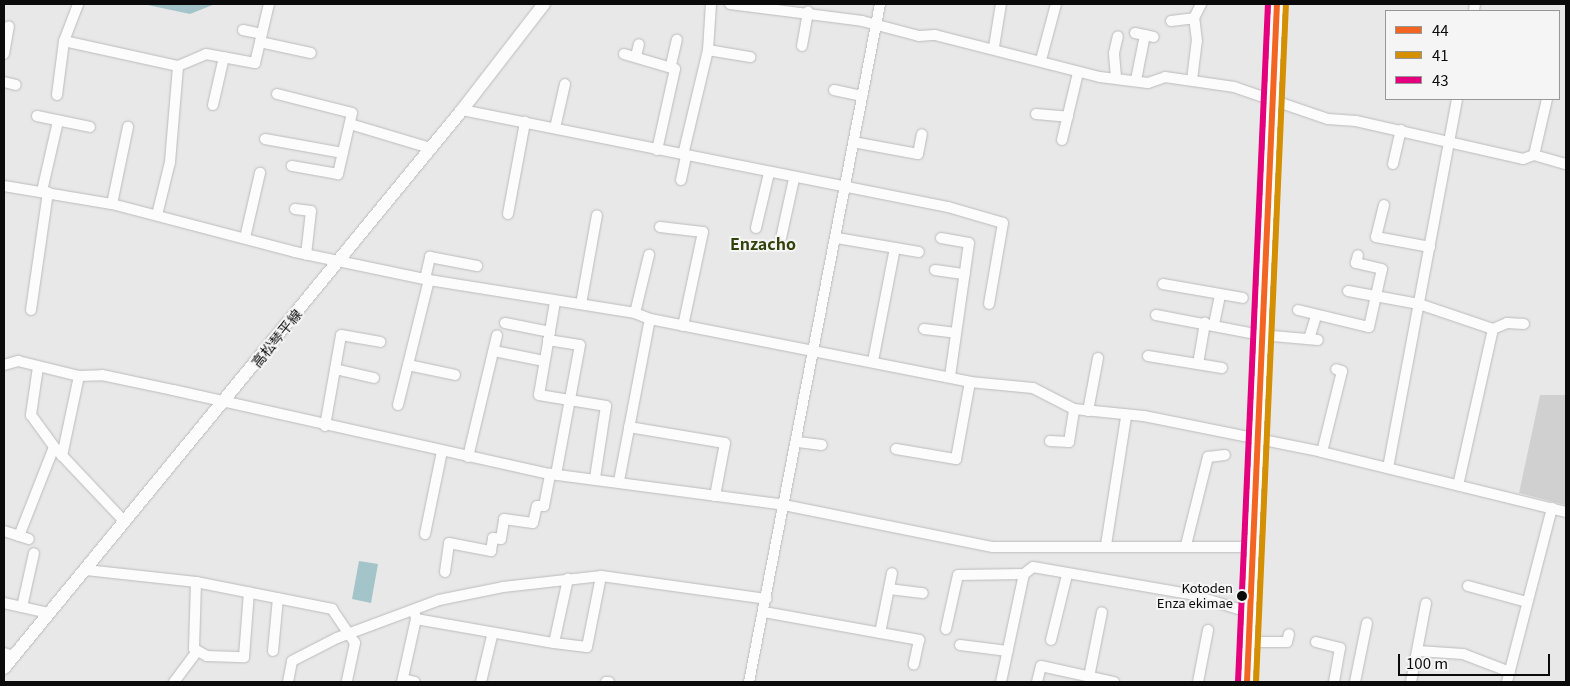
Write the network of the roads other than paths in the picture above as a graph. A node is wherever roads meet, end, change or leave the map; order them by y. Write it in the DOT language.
graph roads {
  1 [pos="78,4"];
  2 [pos="269,4"];
  3 [pos="544,4"];
  4 [pos="711,4"];
  5 [pos="730,4"];
  6 [pos="880,4"];
  7 [pos="1001,4"];
  8 [pos="1056,4"];
  9 [pos="1201,4"];
  10 [pos="1277,4"];
  11 [pos="808,12"];
  12 [pos="1194,18"];
  13 [pos="1171,21"];
  14 [pos="9,26"];
  15 [pos="876,26"];
  16 [pos="243,30"];
  17 [pos="1145,35"];
  18 [pos="1118,36"];
  19 [pos="261,38"];
  20 [pos="677,40"];
  21 [pos="64,41"];
  22 [pos="639,44"];
  23 [pos="802,46"];
  24 [pos="994,47"];
  25 [pos="708,50"];
  26 [pos="311,53"];
  27 [pos="4,54"];
  28 [pos="624,54"];
  29 [pos="636,56"];
  30 [pos="750,56"];
  31 [pos="224,57"];
  32 [pos="1041,60"];
  33 [pos="671,65"];
  34 [pos="178,66"];
  35 [pos="1078,73"];
  36 [pos="1116,77"];
  37 [pos="1136,80"];
  38 [pos="1192,80"];
  39 [pos="4,82"];
  40 [pos="16,84"];
  41 [pos="565,84"];
  42 [pos="834,90"];
  43 [pos="277,94"];
  44 [pos="57,95"];
  45 [pos="862,96"];
  46 [pos="1273,98"];
  47 [pos="1457,100"];
  48 [pos="1547,100"];
  49 [pos="213,105"];
  50 [pos="462,110"];
  51 [pos="1036,114"];
  52 [pos="37,116"];
  53 [pos="1068,117"];
  54 [pos="58,121"];
  55 [pos="525,122"];
  56 [pos="350,124"];
  57 [pos="90,127"];
  58 [pos="128,127"];
  59 [pos="555,128"];
  60 [pos="1401,130"];
  61 [pos="922,134"];
  62 [pos="265,139"];
  63 [pos="1062,140"];
  64 [pos="1449,140"];
  65 [pos="853,142"];
  66 [pos="430,148"];
  67 [pos="657,150"];
  68 [pos="343,153"];
  69 [pos="684,155"];
  70 [pos="1534,155"];
  71 [pos="1393,164"];
  72 [pos="1566,164"];
  73 [pos="292,166"];
  74 [pos="260,173"];
  75 [pos="770,173"];
  76 [pos="794,179"];
  77 [pos="681,180"];
  78 [pos="4,186"];
  79 [pos="844,190"];
  80 [pos="45,192"];
  81 [pos="112,204"];
  82 [pos="1384,205"];
  83 [pos="295,209"];
  84 [pos="508,214"];
  85 [pos="156,215"];
  86 [pos="597,215"];
  87 [pos="660,226"];
  88 [pos="756,228"];
  89 [pos="245,238"];
  90 [pos="781,238"];
  91 [pos="837,238"];
  92 [pos="941,238"];
  93 [pos="1430,247"];
  94 [pos="895,248"];
  95 [pos="919,252"];
  96 [pos="306,255"];
  97 [pos="649,255"];
  98 [pos="1358,255"];
  99 [pos="338,262"];
  100 [pos="477,266"];
  101 [pos="935,270"];
  102 [pos="965,274"];
  103 [pos="427,279"];
  104 [pos="1163,284"];
  105 [pos="1348,290"];
  106 [pos="1220,295"];
  107 [pos="1376,295"];
  108 [pos="1243,298"];
  109 [pos="555,302"];
  110 [pos="581,304"];
  111 [pos="989,304"];
  112 [pos="1419,304"];
  113 [pos="31,310"];
  114 [pos="1298,310"];
  115 [pos="635,312"];
  116 [pos="1156,314"];
  117 [pos="1316,316"];
  118 [pos="650,319"];
  119 [pos="505,324"];
  120 [pos="1209,324"];
  121 [pos="1524,324"];
  122 [pos="683,326"];
  123 [pos="1492,328"];
  124 [pos="924,329"];
  125 [pos="956,333"];
  126 [pos="497,335"];
  127 [pos="1261,335"];
  128 [pos="549,336"];
  129 [pos="380,342"];
  130 [pos="494,351"];
  131 [pos="816,351"];
  132 [pos="1148,356"];
  133 [pos="1098,358"];
  134 [pos="544,361"];
  135 [pos="873,362"];
  136 [pos="1198,364"];
  137 [pos="4,365"];
  138 [pos="408,365"];
  139 [pos="38,367"];
  140 [pos="1222,368"];
  141 [pos="335,369"];
  142 [pos="1336,369"];
  143 [pos="455,375"];
  144 [pos="79,376"];
  145 [pos="950,376"];
  146 [pos="374,378"];
  147 [pos="970,382"];
  148 [pos="569,400"];
  149 [pos="225,401"];
  150 [pos="398,405"];
  151 [pos="1074,409"];
  152 [pos="1088,411"];
  153 [pos="1126,417"];
  154 [pos="325,426"];
  155 [pos="629,427"];
  156 [pos="1256,439"];
  157 [pos="1050,440"];
  158 [pos="798,442"];
  159 [pos="822,445"];
  160 [pos="54,447"];
  161 [pos="896,449"];
  162 [pos="442,452"];
  163 [pos="1322,452"];
  164 [pos="1225,455"];
  165 [pos="62,456"];
  166 [pos="468,457"];
  167 [pos="1388,468"];
  168 [pos="553,474"];
  169 [pos="595,478"];
  170 [pos="619,481"];
  171 [pos="1458,485"];
  172 [pos="714,496"];
  173 [pos="784,505"];
  174 [pos="1552,508"];
  175 [pos="1566,512"];
  176 [pos="125,522"];
  177 [pos="4,531"];
  178 [pos="424,534"];
  179 [pos="1106,545"];
  180 [pos="1186,545"];
  181 [pos="1253,547"];
  182 [pos="34,553"];
  183 [pos="86,570"];
  184 [pos="444,572"];
  185 [pos="892,573"];
  186 [pos="1024,574"];
  187 [pos="1067,575"];
  188 [pos="601,576"];
  189 [pos="568,579"];
  190 [pos="196,582"];
  191 [pos="1468,586"];
  192 [pos="889,589"];
  193 [pos="249,592"];
  194 [pos="923,594"];
  195 [pos="278,598"];
  196 [pos="766,599"];
  197 [pos="1527,602"];
  198 [pos="4,603"];
  199 [pos="1426,603"];
  200 [pos="22,607"];
  201 [pos="764,612"];
  202 [pos="1102,612"];
  203 [pos="48,613"];
  204 [pos="1251,613"];
  205 [pos="415,614"];
  206 [pos="1367,623"];
  207 [pos="946,629"];
  208 [pos="1208,630"];
  209 [pos="880,633"];
  210 [pos="352,634"];
  211 [pos="1289,634"];
  212 [pos="492,636"];
  213 [pos="1051,640"];
  214 [pos="1250,642"];
  215 [pos="1316,642"];
  216 [pos="554,644"];
  217 [pos="960,645"];
  218 [pos="197,651"];
  219 [pos="273,651"];
  220 [pos="1008,651"];
  221 [pos="1418,651"];
  222 [pos="9,654"];
  223 [pos="914,664"];
  224 [pos="4,668"];
  225 [pos="1509,677"];
  226 [pos="1086,678"];
  227 [pos="402,681"];
  228 [pos="174,682"];
  229 [pos="288,682"];
  230 [pos="347,682"];
  231 [pos="416,682"];
  232 [pos="480,682"];
  233 [pos="749,682"];
  234 [pos="1001,682"];
  235 [pos="1037,682"];
  236 [pos="1114,682"];
  237 [pos="1198,682"];
  238 [pos="1248,682"];
  239 [pos="1334,682"];
  240 [pos="1355,682"];
  241 [pos="1411,682"];
  1 -- 21 [label="street"];
  2 -- 19 [label="street"];
  3 -- 50 [label="main road, 高松琴平線"];
  4 -- 25 [label="street"];
  5 -- 11 [label="street"];
  6 -- 15 [label="street"];
  7 -- 24 [label="street"];
  8 -- 32 [label="street"];
  9 -- 12 [label="street"];
  10 -- 46 [label="main road"];
  11 -- 15 [label="street"];
  11 -- 23 [label="street"];
  12 -- 13 [label="street"];
  12 -- 38 [label="street"];
  14 -- 27 [label="street"];
  15 -- 24 [label="street"];
  15 -- 45 [label="street"];
  16 -- 19 [label="street"];
  17 -- 37 [label="street"];
  18 -- 36 [label="street"];
  19 -- 26 [label="street"];
  19 -- 31 [label="street"];
  20 -- 33 [label="street"];
  21 -- 34 [label="street"];
  21 -- 44 [label="street"];
  22 -- 29 [label="street"];
  24 -- 32 [label="street"];
  25 -- 30 [label="street"];
  25 -- 69 [label="street"];
  28 -- 29 [label="street"];
  29 -- 33 [label="street"];
  31 -- 34 [label="street"];
  31 -- 49 [label="street"];
  32 -- 35 [label="street"];
  33 -- 67 [label="street"];
  34 -- 85 [label="street"];
  35 -- 36 [label="street"];
  35 -- 53 [label="street"];
  36 -- 37 [label="street"];
  37 -- 38 [label="street"];
  38 -- 46 [label="street"];
  39 -- 40 [label="street"];
  41 -- 59 [label="street"];
  42 -- 45 [label="street"];
  43 -- 56 [label="street"];
  45 -- 65 [label="street"];
  46 -- 60 [label="street"];
  46 -- 127 [label="main road"];
  47 -- 64 [label="street"];
  48 -- 70 [label="street"];
  50 -- 55 [label="street"];
  50 -- 66 [label="main road, 高松琴平線"];
  51 -- 53 [label="street"];
  52 -- 54 [label="street"];
  53 -- 63 [label="street"];
  54 -- 57 [label="street"];
  54 -- 80 [label="street"];
  55 -- 59 [label="street"];
  55 -- 84 [label="street"];
  56 -- 66 [label="street"];
  56 -- 68 [label="street"];
  58 -- 81 [label="street"];
  59 -- 67 [label="street"];
  60 -- 64 [label="street"];
  60 -- 71 [label="street"];
  61 -- 65 [label="street"];
  62 -- 68 [label="street"];
  64 -- 70 [label="street"];
  64 -- 93 [label="street"];
  65 -- 79 [label="street"];
  66 -- 99 [label="main road, 高松琴平線"];
  67 -- 69 [label="street"];
  68 -- 73 [label="street"];
  69 -- 75 [label="street"];
  69 -- 77 [label="street"];
  70 -- 72 [label="street"];
  74 -- 89 [label="street"];
  75 -- 76 [label="street"];
  75 -- 88 [label="street"];
  76 -- 79 [label="street"];
  76 -- 90 [label="street"];
  78 -- 80 [label="street"];
  79 -- 91 [label="street"];
  79 -- 111 [label="street"];
  80 -- 81 [label="street"];
  80 -- 113 [label="street"];
  81 -- 85 [label="street"];
  82 -- 93 [label="street"];
  83 -- 96 [label="street"];
  85 -- 89 [label="street"];
  86 -- 110 [label="street"];
  87 -- 122 [label="street"];
  89 -- 96 [label="street"];
  91 -- 94 [label="street"];
  91 -- 131 [label="street"];
  92 -- 102 [label="street"];
  93 -- 112 [label="street"];
  94 -- 95 [label="street"];
  94 -- 135 [label="street"];
  96 -- 99 [label="street"];
  97 -- 115 [label="street"];
  98 -- 107 [label="street"];
  99 -- 103 [label="street"];
  99 -- 149 [label="main road, 高松琴平線"];
  100 -- 103 [label="street"];
  101 -- 102 [label="street"];
  102 -- 125 [label="street"];
  103 -- 109 [label="street"];
  103 -- 138 [label="street"];
  104 -- 106 [label="street"];
  105 -- 107 [label="street"];
  106 -- 108 [label="street"];
  106 -- 120 [label="street"];
  107 -- 112 [label="street"];
  107 -- 117 [label="street"];
  109 -- 110 [label="street"];
  109 -- 128 [label="street"];
  110 -- 115 [label="street"];
  112 -- 123 [label="street"];
  112 -- 167 [label="street"];
  114 -- 117 [label="street"];
  115 -- 118 [label="street"];
  116 -- 120 [label="street"];
  117 -- 127 [label="street"];
  118 -- 122 [label="street"];
  118 -- 155 [label="street"];
  119 -- 128 [label="street"];
  120 -- 127 [label="street"];
  120 -- 136 [label="street"];
  121 -- 123 [label="street"];
  122 -- 131 [label="street"];
  123 -- 171 [label="street"];
  124 -- 125 [label="street"];
  125 -- 145 [label="street"];
  126 -- 130 [label="street"];
  127 -- 156 [label="main road"];
  128 -- 134 [label="street"];
  128 -- 148 [label="street"];
  129 -- 141 [label="street"];
  130 -- 134 [label="street"];
  130 -- 166 [label="street"];
  131 -- 135 [label="street"];
  131 -- 158 [label="street"];
  132 -- 136 [label="street"];
  133 -- 152 [label="street"];
  134 -- 148 [label="street"];
  135 -- 145 [label="street"];
  136 -- 140 [label="street"];
  137 -- 139 [label="street"];
  138 -- 143 [label="street"];
  138 -- 150 [label="street"];
  139 -- 144 [label="street"];
  139 -- 160 [label="street"];
  141 -- 146 [label="street"];
  141 -- 154 [label="street"];
  142 -- 163 [label="street"];
  144 -- 149 [label="street"];
  144 -- 165 [label="street"];
  145 -- 147 [label="street"];
  147 -- 151 [label="street"];
  147 -- 161 [label="street"];
  148 -- 168 [label="street"];
  148 -- 169 [label="street"];
  149 -- 154 [label="street"];
  149 -- 176 [label="main road, 高松琴平線"];
  151 -- 152 [label="street"];
  151 -- 157 [label="street"];
  152 -- 153 [label="street"];
  153 -- 156 [label="street"];
  153 -- 179 [label="street"];
  154 -- 162 [label="street"];
  155 -- 170 [label="street"];
  155 -- 172 [label="street"];
  156 -- 163 [label="street"];
  156 -- 181 [label="main road"];
  158 -- 159 [label="street"];
  158 -- 173 [label="street"];
  160 -- 165 [label="street"];
  160 -- 177 [label="street"];
  162 -- 166 [label="street"];
  162 -- 178 [label="street"];
  163 -- 167 [label="street"];
  164 -- 180 [label="street"];
  165 -- 176 [label="street"];
  166 -- 168 [label="street"];
  167 -- 171 [label="street"];
  168 -- 169 [label="street"];
  168 -- 184 [label="street"];
  169 -- 170 [label="street"];
  170 -- 172 [label="street"];
  171 -- 174 [label="street"];
  172 -- 173 [label="street"];
  173 -- 179 [label="street"];
  173 -- 196 [label="street"];
  174 -- 175 [label="street"];
  174 -- 197 [label="street"];
  176 -- 183 [label="main road, 高松琴平線"];
  179 -- 180 [label="street"];
  180 -- 181 [label="street"];
  181 -- 204 [label="main road"];
  182 -- 200 [label="street"];
  183 -- 190 [label="street"];
  183 -- 203 [label="main road, 高松琴平線"];
  185 -- 192 [label="street"];
  186 -- 187 [label="street"];
  186 -- 207 [label="street"];
  186 -- 220 [label="street"];
  187 -- 204 [label="street"];
  187 -- 213 [label="street"];
  188 -- 189 [label="street"];
  188 -- 196 [label="street"];
  188 -- 216 [label="street"];
  189 -- 205 [label="street"];
  189 -- 216 [label="street"];
  190 -- 193 [label="street"];
  190 -- 218 [label="street"];
  191 -- 197 [label="street"];
  192 -- 194 [label="street"];
  192 -- 209 [label="street"];
  193 -- 195 [label="street"];
  193 -- 218 [label="street"];
  195 -- 210 [label="street"];
  195 -- 219 [label="street"];
  196 -- 201 [label="street"];
  197 -- 225 [label="street"];
  198 -- 200 [label="street"];
  199 -- 221 [label="street"];
  200 -- 203 [label="street"];
  201 -- 209 [label="street"];
  201 -- 233 [label="street"];
  202 -- 226 [label="street"];
  203 -- 222 [label="main road, 高松琴平線"];
  204 -- 214 [label="main road"];
  205 -- 210 [label="street"];
  205 -- 212 [label="street"];
  205 -- 227 [label="street"];
  206 -- 240 [label="street"];
  208 -- 237 [label="street"];
  209 -- 223 [label="street"];
  210 -- 229 [label="street"];
  210 -- 230 [label="street"];
  211 -- 214 [label="street"];
  212 -- 216 [label="street"];
  212 -- 232 [label="street"];
  214 -- 238 [label="main road"];
  215 -- 239 [label="street"];
  217 -- 220 [label="street"];
  218 -- 228 [label="street"];
  220 -- 234 [label="street"];
  221 -- 225 [label="street"];
  221 -- 241 [label="street"];
  222 -- 224 [label="main road, 高松琴平線"];
  226 -- 235 [label="street"];
  226 -- 236 [label="street"];
  227 -- 231 [label="street"];
}
